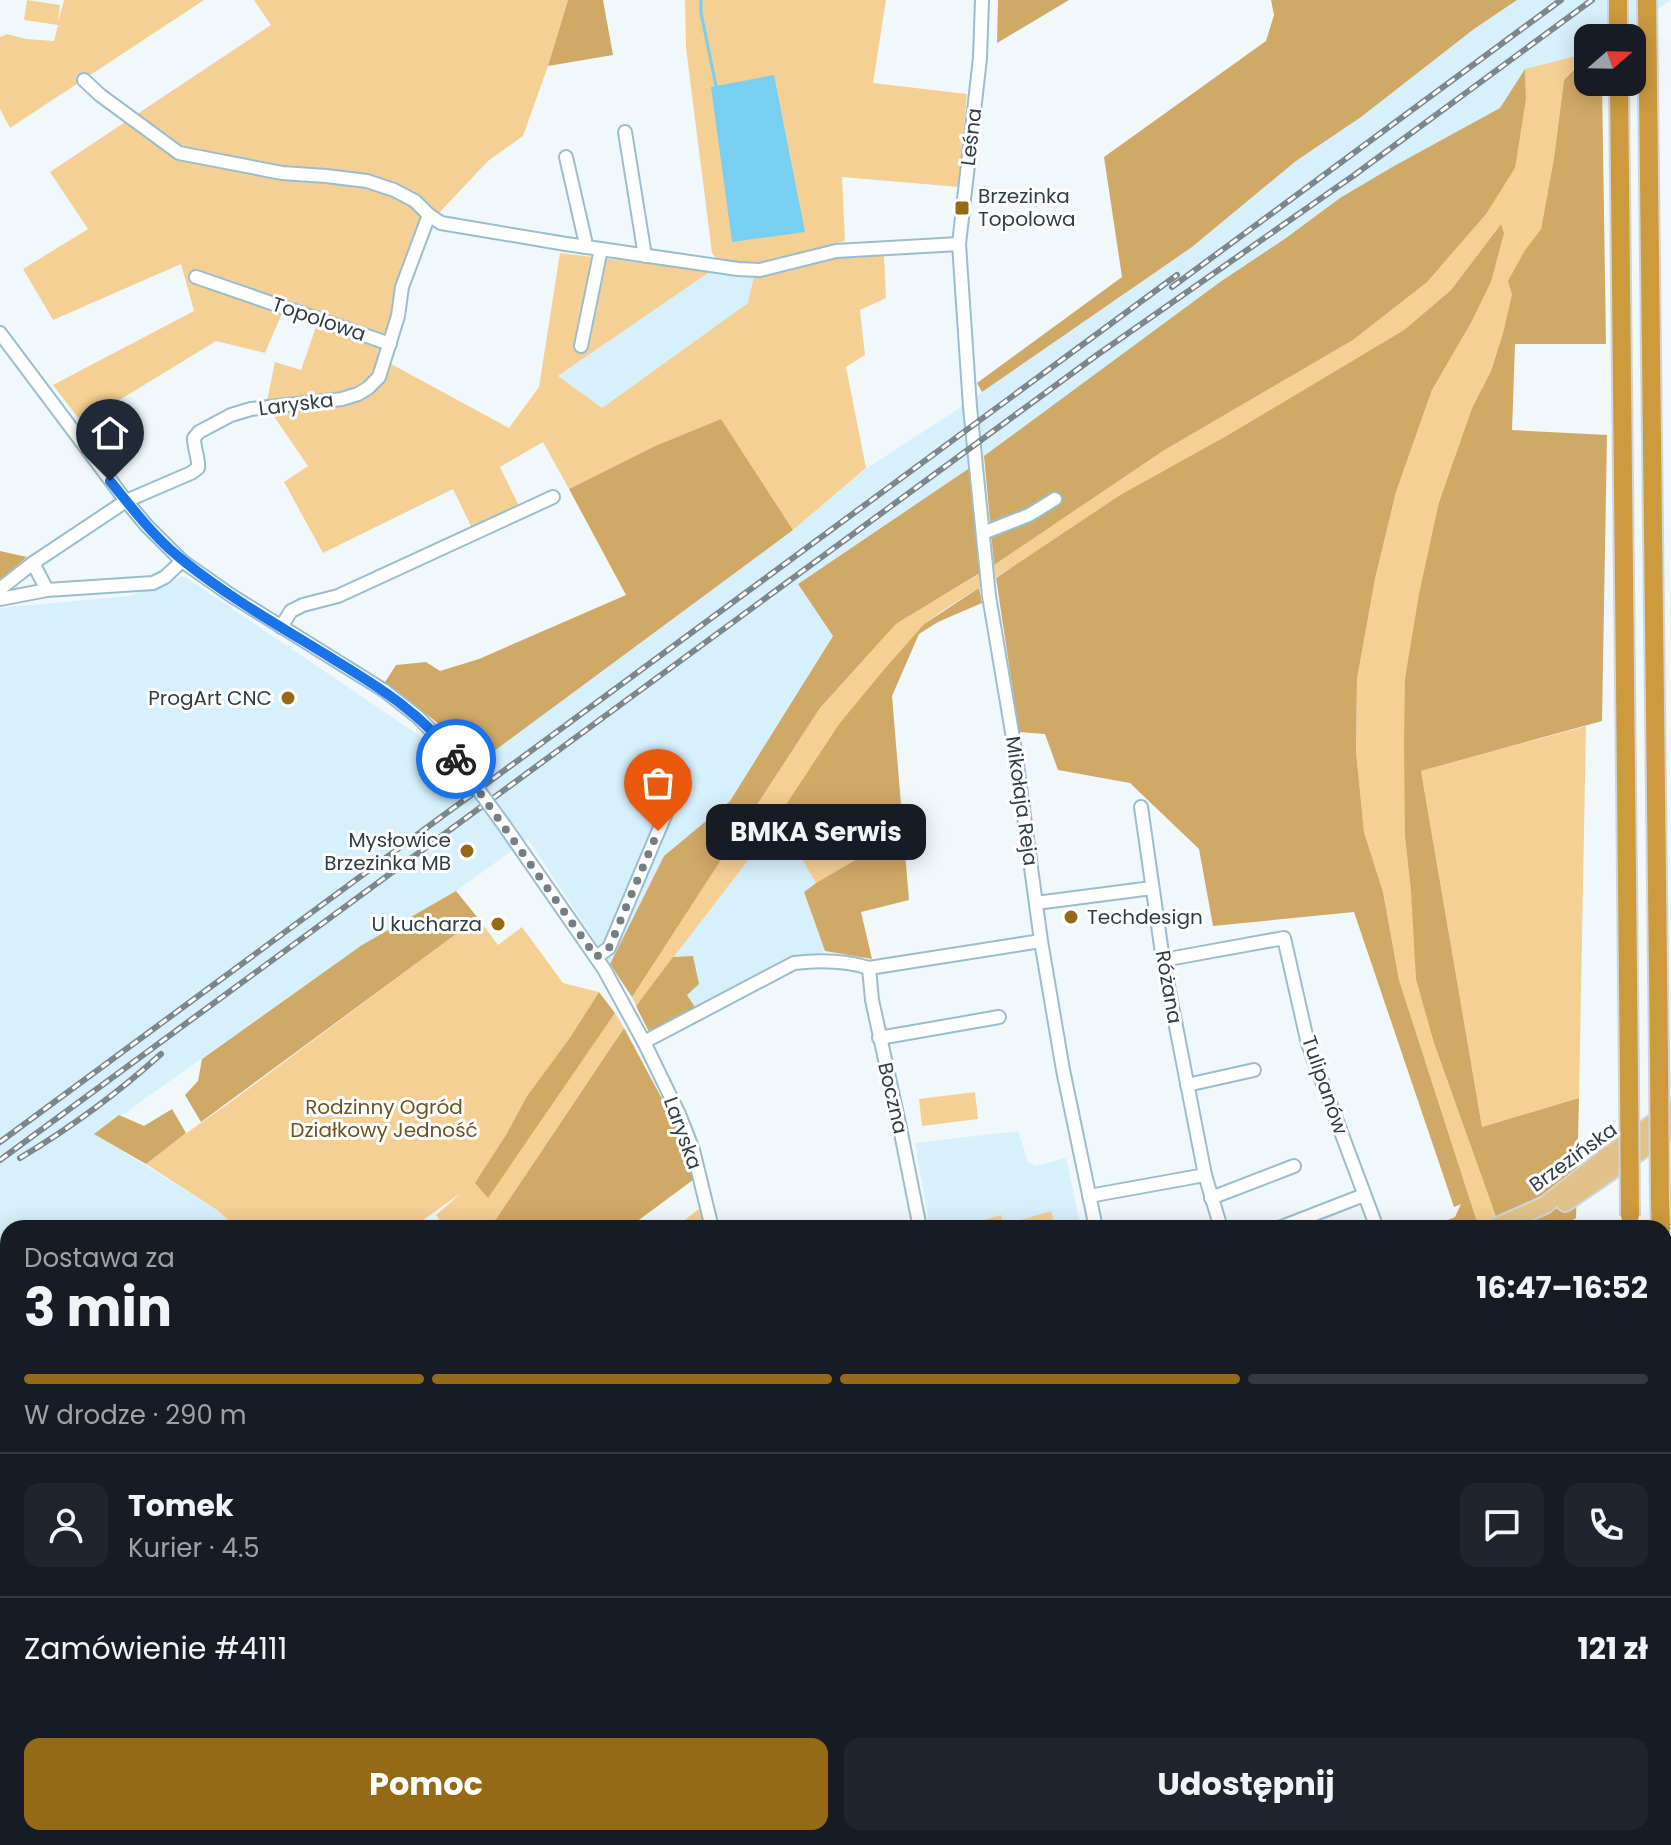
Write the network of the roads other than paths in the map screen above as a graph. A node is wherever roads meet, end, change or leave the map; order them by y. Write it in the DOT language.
graph roads {
  1 [pos="982,0"];
  2 [pos="1618,0"];
  3 [pos="1647,0"];
  4 [pos="1618,24"];
  5 [pos="84,80"];
  6 [pos="1619,96"];
  7 [pos="625,132"];
  8 [pos="566,157"];
  9 [pos="429,215"];
  10 [pos="959,244"];
  11 [pos="585,247"];
  12 [pos="601,249"];
  13 [pos="645,256"];
  14 [pos="196,277"];
  15 [pos="2,339"];
  16 [pos="390,344"];
  17 [pos="581,346"];
  18 [pos="967,370"];
  19 [pos="553,497"];
  20 [pos="1055,499"];
  21 [pos="126,501"];
  22 [pos="984,539"];
  23 [pos="182,561"];
  24 [pos="33,563"];
  25 [pos="0,589"];
  26 [pos="47,590"];
  27 [pos="0,599"];
  28 [pos="281,627"];
  29 [pos="683,773"];
  30 [pos="1141,807"];
  31 [pos="1152,888"];
  32 [pos="1036,903"];
  33 [pos="1041,941"];
  34 [pos="596,957"];
  35 [pos="1163,960"];
  36 [pos="869,968"];
  37 [pos="999,1017"];
  38 [pos="879,1038"];
  39 [pos="644,1042"];
  40 [pos="1254,1070"];
  41 [pos="1187,1085"];
  42 [pos="1671,1110"];
  43 [pos="1671,1130"];
  44 [pos="1294,1166"];
  45 [pos="1205,1175"];
  46 [pos="1364,1195"];
  47 [pos="1089,1196"];
  48 [pos="1211,1198"];
  49 [pos="710,1220"];
  50 [pos="918,1220"];
  51 [pos="1094,1220"];
  52 [pos="1218,1220"];
  53 [pos="1300,1220"];
  54 [pos="1374,1220"];
  55 [pos="1518,1220"];
  56 [pos="1522,1220"];
  57 [pos="1630,1220"];
  58 [pos="1661,1220"];
  1 -- 10 [label="street, Leśna"];
  2 -- 4 [label="highway"];
  3 -- 58 [label="highway, bridge"];
  5 -- 9 [label="street"];
  6 -- 57 [label="highway, bridge"];
  7 -- 13 [label="street"];
  8 -- 11 [label="street"];
  9 -- 11 [label="street"];
  9 -- 16 [label="street, Topolowa"];
  10 -- 13 [label="street"];
  10 -- 18 [label="street, Leśna"];
  11 -- 12 [label="street"];
  12 -- 13 [label="street"];
  12 -- 17 [label="street"];
  14 -- 16 [label="street, Topolowa"];
  15 -- 21 [label="street, Laryska"];
  16 -- 21 [label="street, Laryska"];
  18 -- 22 [label="street, Mikołaja Reja"];
  19 -- 28 [label="street"];
  20 -- 22 [label="street"];
  21 -- 23 [label="street, Laryska"];
  21 -- 24 [label="street"];
  22 -- 32 [label="street, Mikołaja Reja"];
  23 -- 26 [label="street"];
  23 -- 28 [label="street, Laryska"];
  24 -- 25 [label="street"];
  24 -- 26 [label="street"];
  26 -- 27 [label="street"];
  28 -- 34 [label="street, Laryska, bridge"];
  29 -- 34 [label="street"];
  30 -- 31 [label="street, Różana"];
  31 -- 32 [label="street"];
  31 -- 35 [label="street, Różana"];
  32 -- 33 [label="street, Mikołaja Reja"];
  33 -- 36 [label="street"];
  33 -- 47 [label="street, Mikołaja Reja"];
  34 -- 39 [label="street, Laryska"];
  35 -- 41 [label="street, Różana"];
  35 -- 46 [label="street, Tulipanów"];
  36 -- 38 [label="street, Boczna"];
  36 -- 39 [label="street"];
  37 -- 38 [label="street"];
  38 -- 50 [label="street, Boczna"];
  39 -- 49 [label="street, Laryska"];
  40 -- 41 [label="street"];
  41 -- 45 [label="street, Różana"];
  42 -- 55 [label="main road, Brzezińska"];
  43 -- 56 [label="main road, Brzezińska"];
  44 -- 48 [label="street"];
  45 -- 47 [label="street"];
  45 -- 48 [label="street, Różana"];
  46 -- 53 [label="street"];
  46 -- 54 [label="street, Tulipanów"];
  47 -- 51 [label="street, Mikołaja Reja"];
  48 -- 52 [label="street, Różana"];
}
